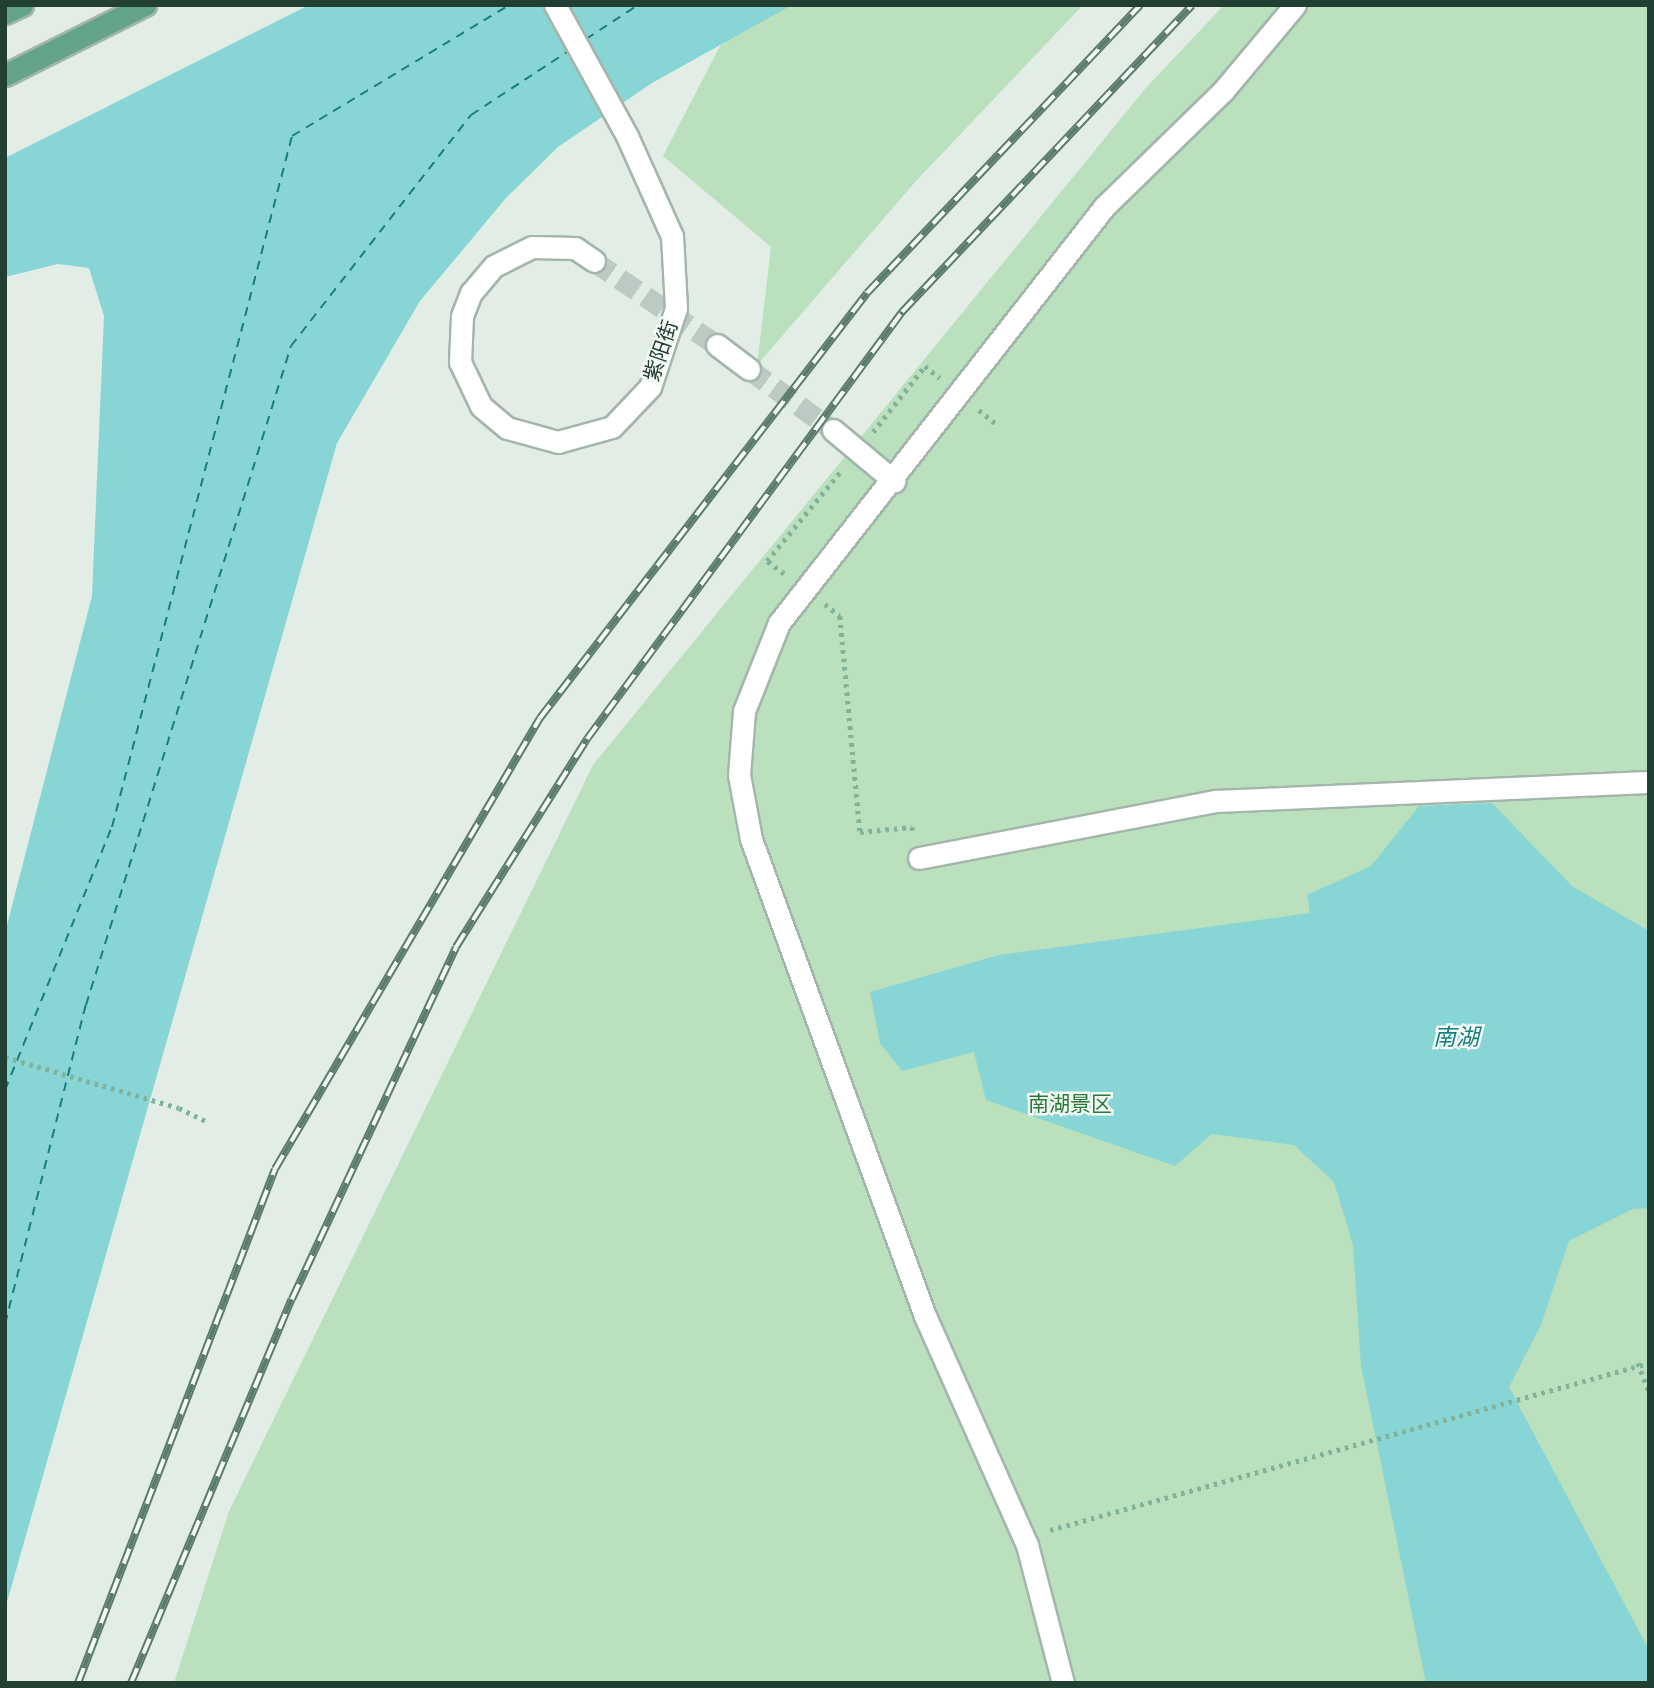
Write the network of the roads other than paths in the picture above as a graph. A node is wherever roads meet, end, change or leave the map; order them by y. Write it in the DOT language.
graph roads {
  1 [pos="22,5"];
  2 [pos="145,5"];
  3 [pos="555,5"];
  4 [pos="1295,5"];
  5 [pos="5,13"];
  6 [pos="5,75"];
  7 [pos="594,261"];
  8 [pos="717,345"];
  9 [pos="750,369"];
  10 [pos="834,429"];
  11 [pos="894,481"];
  12 [pos="1649,782"];
  13 [pos="919,858"];
  14 [pos="1063,1683"];
  1 -- 5 [label="main road"];
  2 -- 6 [label="main road"];
  3 -- 7 [label="street, 紫阳街"];
  4 -- 11 [label="street"];
  8 -- 9 [label="street"];
  10 -- 11 [label="street"];
  11 -- 14 [label="street"];
  12 -- 13 [label="street"];
}
